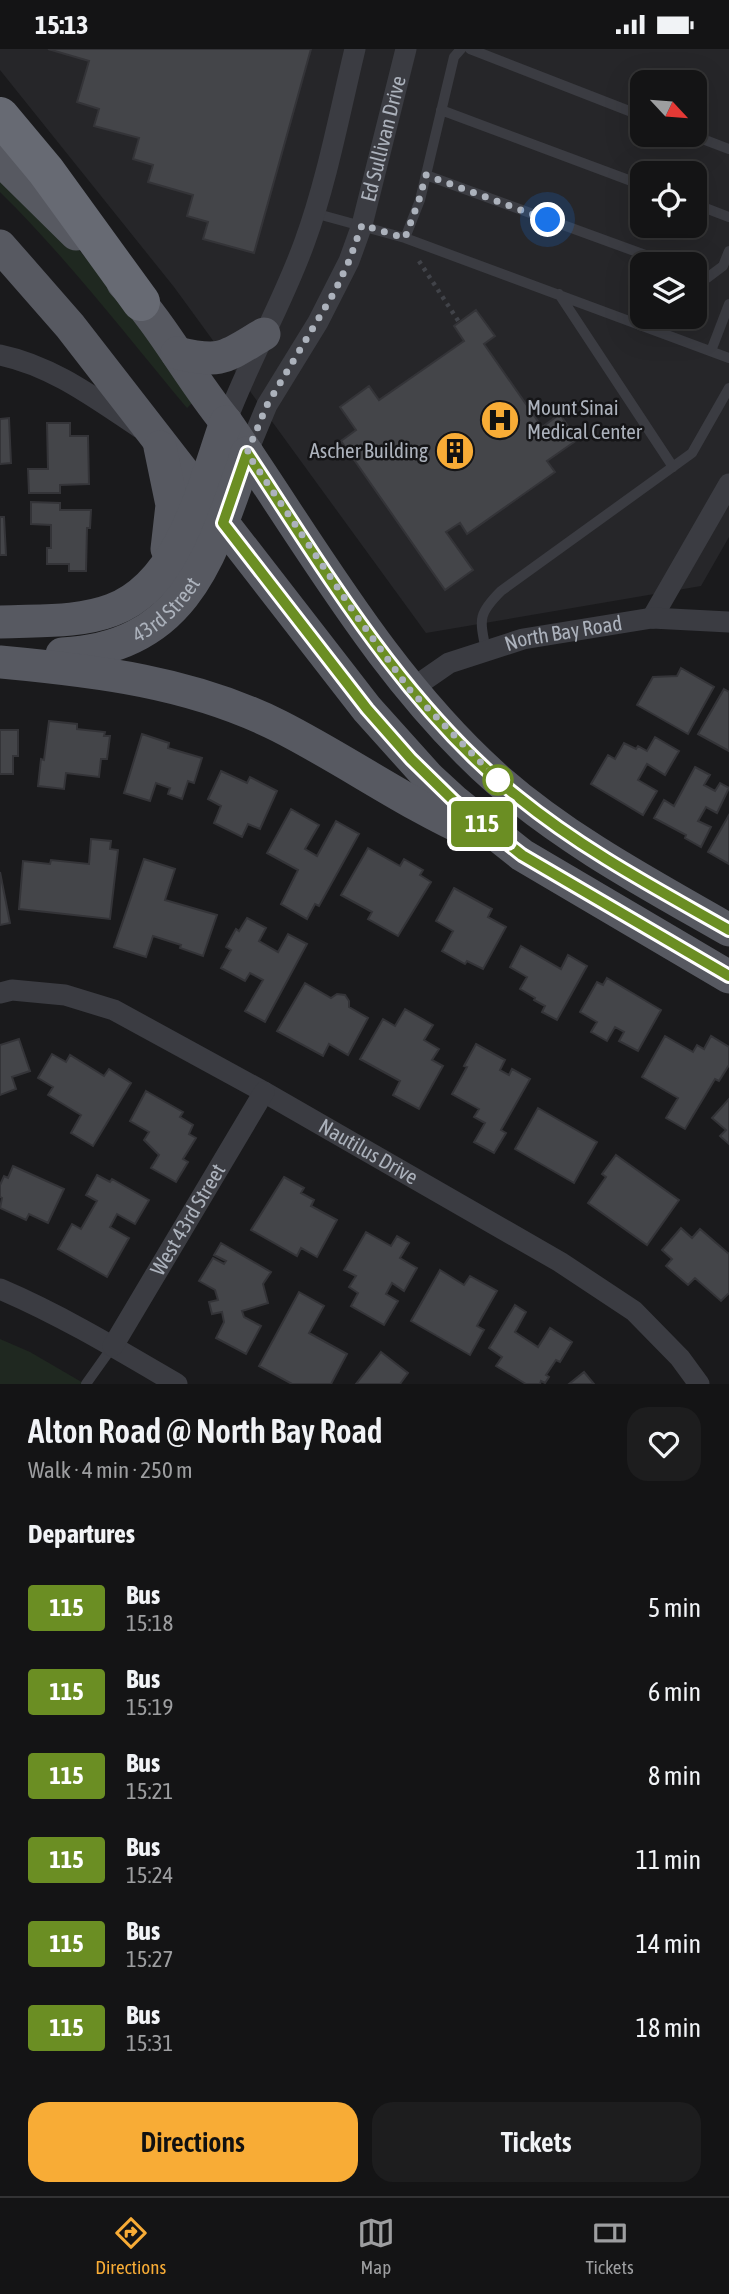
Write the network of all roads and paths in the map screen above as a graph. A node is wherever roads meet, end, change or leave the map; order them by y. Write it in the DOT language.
graph roads {
  1 [pos="355,49"];
  2 [pos="406,49"];
  3 [pos="461,49"];
  4 [pos="470,49"];
  5 [pos="441,110"];
  6 [pos="630,111"];
  7 [pos="0,116"];
  8 [pos="707,141"];
  9 [pos="729,149"];
  10 [pos="0,159"];
  11 [pos="426,175"];
  12 [pos="630,181"];
  13 [pos="707,209"];
  14 [pos="314,213"];
  15 [pos="729,217"];
  16 [pos="362,225"];
  17 [pos="405,238"];
  18 [pos="0,246"];
  19 [pos="729,251"];
  20 [pos="637,252"];
  21 [pos="418,258"];
  22 [pos="707,278"];
  23 [pos="559,294"];
  24 [pos="141,302"];
  25 [pos="729,305"];
  26 [pos="460,322"];
  27 [pos="264,334"];
  28 [pos="711,351"];
  29 [pos="177,353"];
  30 [pos="0,355"];
  31 [pos="729,358"];
  32 [pos="729,388"];
  33 [pos="226,422"];
  34 [pos="159,441"];
  35 [pos="247,453"];
  36 [pos="673,467"];
  37 [pos="729,484"];
  38 [pos="201,494"];
  39 [pos="223,523"];
  40 [pos="163,568"];
  41 [pos="652,618"];
  42 [pos="0,622"];
  43 [pos="729,622"];
  44 [pos="486,651"];
  45 [pos="0,661"];
  46 [pos="410,690"];
  47 [pos="522,855"];
  48 [pos="729,930"];
  49 [pos="729,977"];
  50 [pos="0,993"];
  51 [pos="264,1092"];
  52 [pos="0,1289"];
  53 [pos="113,1346"];
  54 [pos="86,1384"];
  55 [pos="177,1384"];
  56 [pos="699,1384"];
  1 -- 14 [label="street"];
  2 -- 16 [label="street, Ed Sullivan Drive"];
  3 -- 5 [label="lane"];
  4 -- 6 [label="lane"];
  5 -- 11 [label="lane"];
  5 -- 12 [label="lane"];
  7 -- 24 [label="highway"];
  8 -- 9 [label="lane"];
  10 -- 24 [label="main road"];
  11 -- 17 [label="lane"];
  11 -- 20 [label="lane"];
  13 -- 15 [label="lane"];
  14 -- 16 [label="lane"];
  14 -- 27 [label="street"];
  16 -- 17 [label="lane"];
  16 -- 35 [label="street, Ed Sullivan Drive"];
  17 -- 23 [label="lane"];
  18 -- 34 [label="main road"];
  19 -- 22 [label="lane"];
  21 -- 26 [label="path"];
  23 -- 28 [label="lane"];
  23 -- 36 [label="lane"];
  24 -- 29 [label="main road"];
  25 -- 28 [label="lane"];
  27 -- 29 [label="main road"];
  27 -- 33 [label="street"];
  28 -- 31 [label="lane"];
  29 -- 33 [label="main road"];
  30 -- 34 [label="street"];
  32 -- 36 [label="lane"];
  33 -- 35 [label="main road"];
  33 -- 38 [label="main road, 43rd Street"];
  34 -- 38 [label="main road"];
  34 -- 40 [label="main road"];
  35 -- 39 [label="main road, 43rd Street"];
  35 -- 46 [label="main road"];
  36 -- 44 [label="lane"];
  37 -- 41 [label="street"];
  38 -- 39 [label="main road"];
  38 -- 40 [label="main road, 43rd Street"];
  39 -- 45 [label="main road, 43rd Street"];
  39 -- 47 [label="main road"];
  40 -- 42 [label="main road, 43rd Street"];
  41 -- 43 [label="street, North Bay Road"];
  41 -- 44 [label="street, North Bay Road"];
  44 -- 46 [label="street, North Bay Road"];
  45 -- 47 [label="main road"];
  46 -- 48 [label="main road"];
  47 -- 49 [label="main road"];
  50 -- 51 [label="street, Nautilus Drive"];
  51 -- 53 [label="street, West 43rd Street"];
  51 -- 56 [label="street, Nautilus Drive"];
  52 -- 53 [label="street"];
  53 -- 54 [label="lane"];
  53 -- 55 [label="street"];
}
